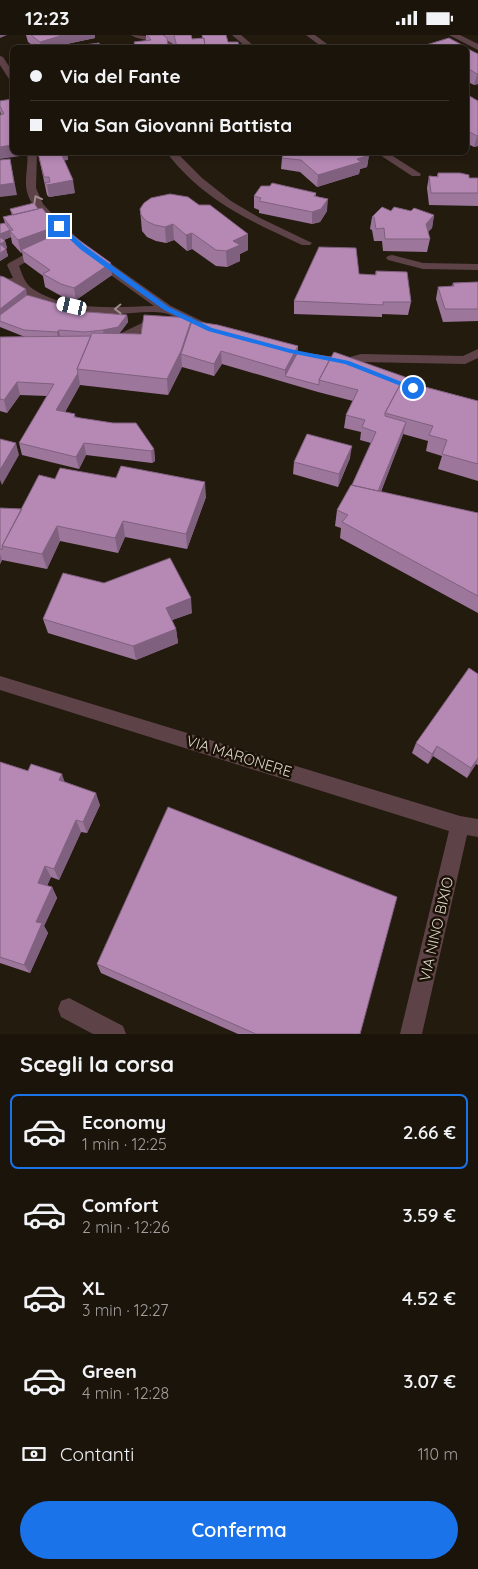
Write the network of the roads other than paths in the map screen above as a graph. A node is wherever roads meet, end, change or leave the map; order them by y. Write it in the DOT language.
graph roads {
  1 [pos="135,35"];
  2 [pos="236,35"];
  3 [pos="310,35"];
  4 [pos="453,35"];
  5 [pos="168,45"];
  6 [pos="248,45"];
  7 [pos="324,45"];
  8 [pos="478,47"];
  9 [pos="0,57"];
  10 [pos="10,74"];
  11 [pos="32,155"];
  12 [pos="174,155"];
  13 [pos="385,155"];
  14 [pos="416,174"];
  15 [pos="72,236"];
  16 [pos="306,243"];
  17 [pos="392,258"];
  18 [pos="478,267"];
  19 [pos="8,280"];
  20 [pos="28,291"];
  21 [pos="167,309"];
  22 [pos="105,343"];
  23 [pos="478,353"];
  24 [pos="364,369"];
  25 [pos="0,683"];
  26 [pos="469,826"];
  27 [pos="69,1009"];
  28 [pos="115,1034"];
  29 [pos="411,1034"];
  1 -- 5 [label="street"];
  2 -- 6 [label="street"];
  3 -- 7 [label="street"];
  4 -- 8 [label="street"];
  9 -- 10 [label="street"];
  15 -- 11 [label="street, one-way"];
  12 -- 16 [label="street"];
  13 -- 14 [label="street"];
  15 -- 20 [label="street"];
  15 -- 21 [label="street"];
  17 -- 18 [label="street"];
  19 -- 20 [label="street"];
  21 -- 20 [label="street, one-way"];
  21 -- 22 [label="street"];
  23 -- 24 [label="street"];
  25 -- 26 [label="street, VIA MARONERE"];
  26 -- 29 [label="street, VIA NINO BIXIO"];
  27 -- 28 [label="street"];
}
